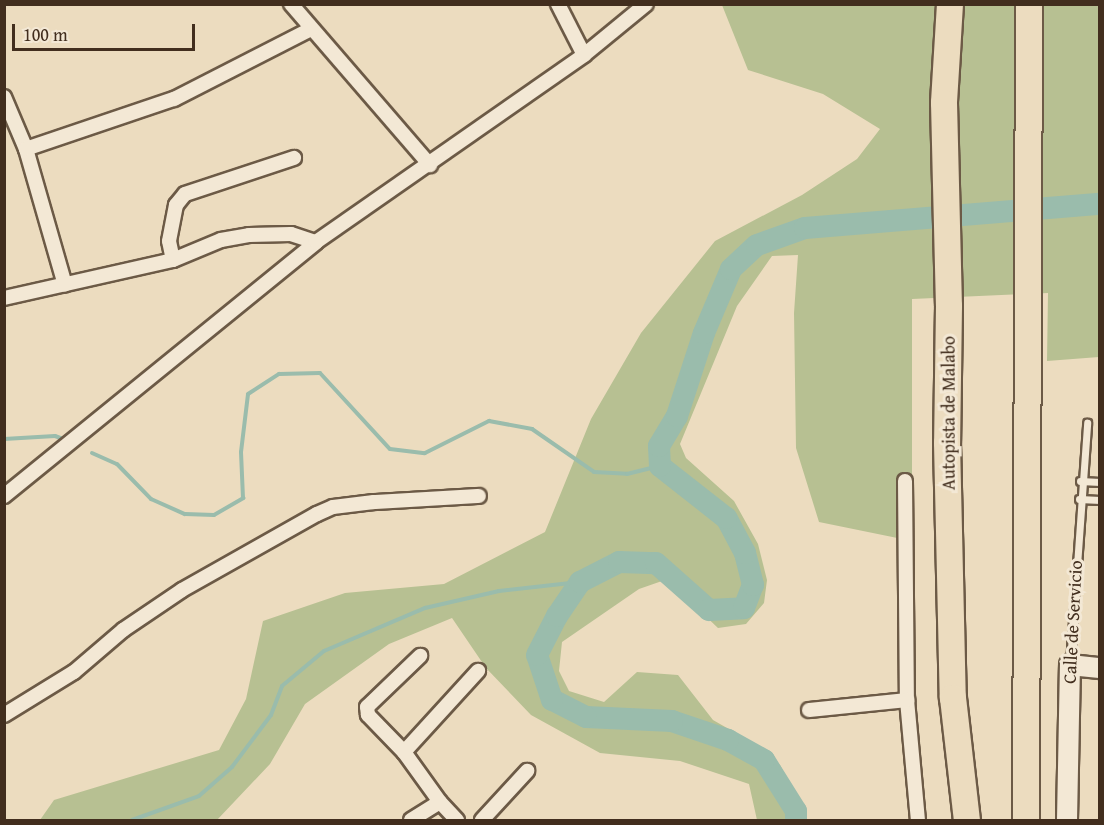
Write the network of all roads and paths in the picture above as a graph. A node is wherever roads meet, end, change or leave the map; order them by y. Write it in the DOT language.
graph roads {
  1 [pos="291,4"];
  2 [pos="558,4"];
  3 [pos="646,4"];
  4 [pos="950,4"];
  5 [pos="1029,4"];
  6 [pos="311,29"];
  7 [pos="584,55"];
  8 [pos="4,97"];
  9 [pos="26,149"];
  10 [pos="294,158"];
  11 [pos="430,165"];
  12 [pos="316,242"];
  13 [pos="173,260"];
  14 [pos="65,285"];
  15 [pos="4,298"];
  16 [pos="1087,423"];
  17 [pos="905,481"];
  18 [pos="1080,481"];
  19 [pos="1100,482"];
  20 [pos="4,496"];
  21 [pos="479,496"];
  22 [pos="1079,499"];
  23 [pos="1100,500"];
  24 [pos="420,656"];
  25 [pos="1070,665"];
  26 [pos="1100,668"];
  27 [pos="478,671"];
  28 [pos="907,700"];
  29 [pos="809,710"];
  30 [pos="5,715"];
  31 [pos="404,752"];
  32 [pos="527,771"];
  33 [pos="440,802"];
  34 [pos="411,820"];
  35 [pos="457,820"];
  36 [pos="482,820"];
  37 [pos="918,820"];
  38 [pos="967,820"];
  39 [pos="1026,820"];
  40 [pos="1067,820"];
  1 -- 6 [label="street"];
  2 -- 7 [label="street"];
  3 -- 7 [label="street"];
  4 -- 38 [label="highway, Autopista de Malabo"];
  5 -- 39 [label="highway"];
  6 -- 9 [label="street"];
  6 -- 11 [label="street"];
  7 -- 11 [label="street"];
  8 -- 9 [label="street"];
  9 -- 14 [label="street"];
  10 -- 13 [label="street"];
  11 -- 12 [label="street"];
  12 -- 13 [label="street"];
  12 -- 20 [label="street"];
  13 -- 14 [label="street"];
  14 -- 15 [label="street"];
  16 -- 18 [label="lane, Calle de Servicio"];
  17 -- 28 [label="street"];
  18 -- 19 [label="lane"];
  18 -- 22 [label="lane, Calle de Servicio"];
  21 -- 30 [label="street"];
  22 -- 23 [label="lane"];
  22 -- 25 [label="lane, Calle de Servicio"];
  24 -- 31 [label="street"];
  25 -- 26 [label="street"];
  25 -- 40 [label="street, Calle de Servicio"];
  27 -- 31 [label="street"];
  28 -- 29 [label="street"];
  28 -- 37 [label="street"];
  31 -- 33 [label="street"];
  32 -- 36 [label="street"];
  33 -- 34 [label="street"];
  33 -- 35 [label="street"];
}
